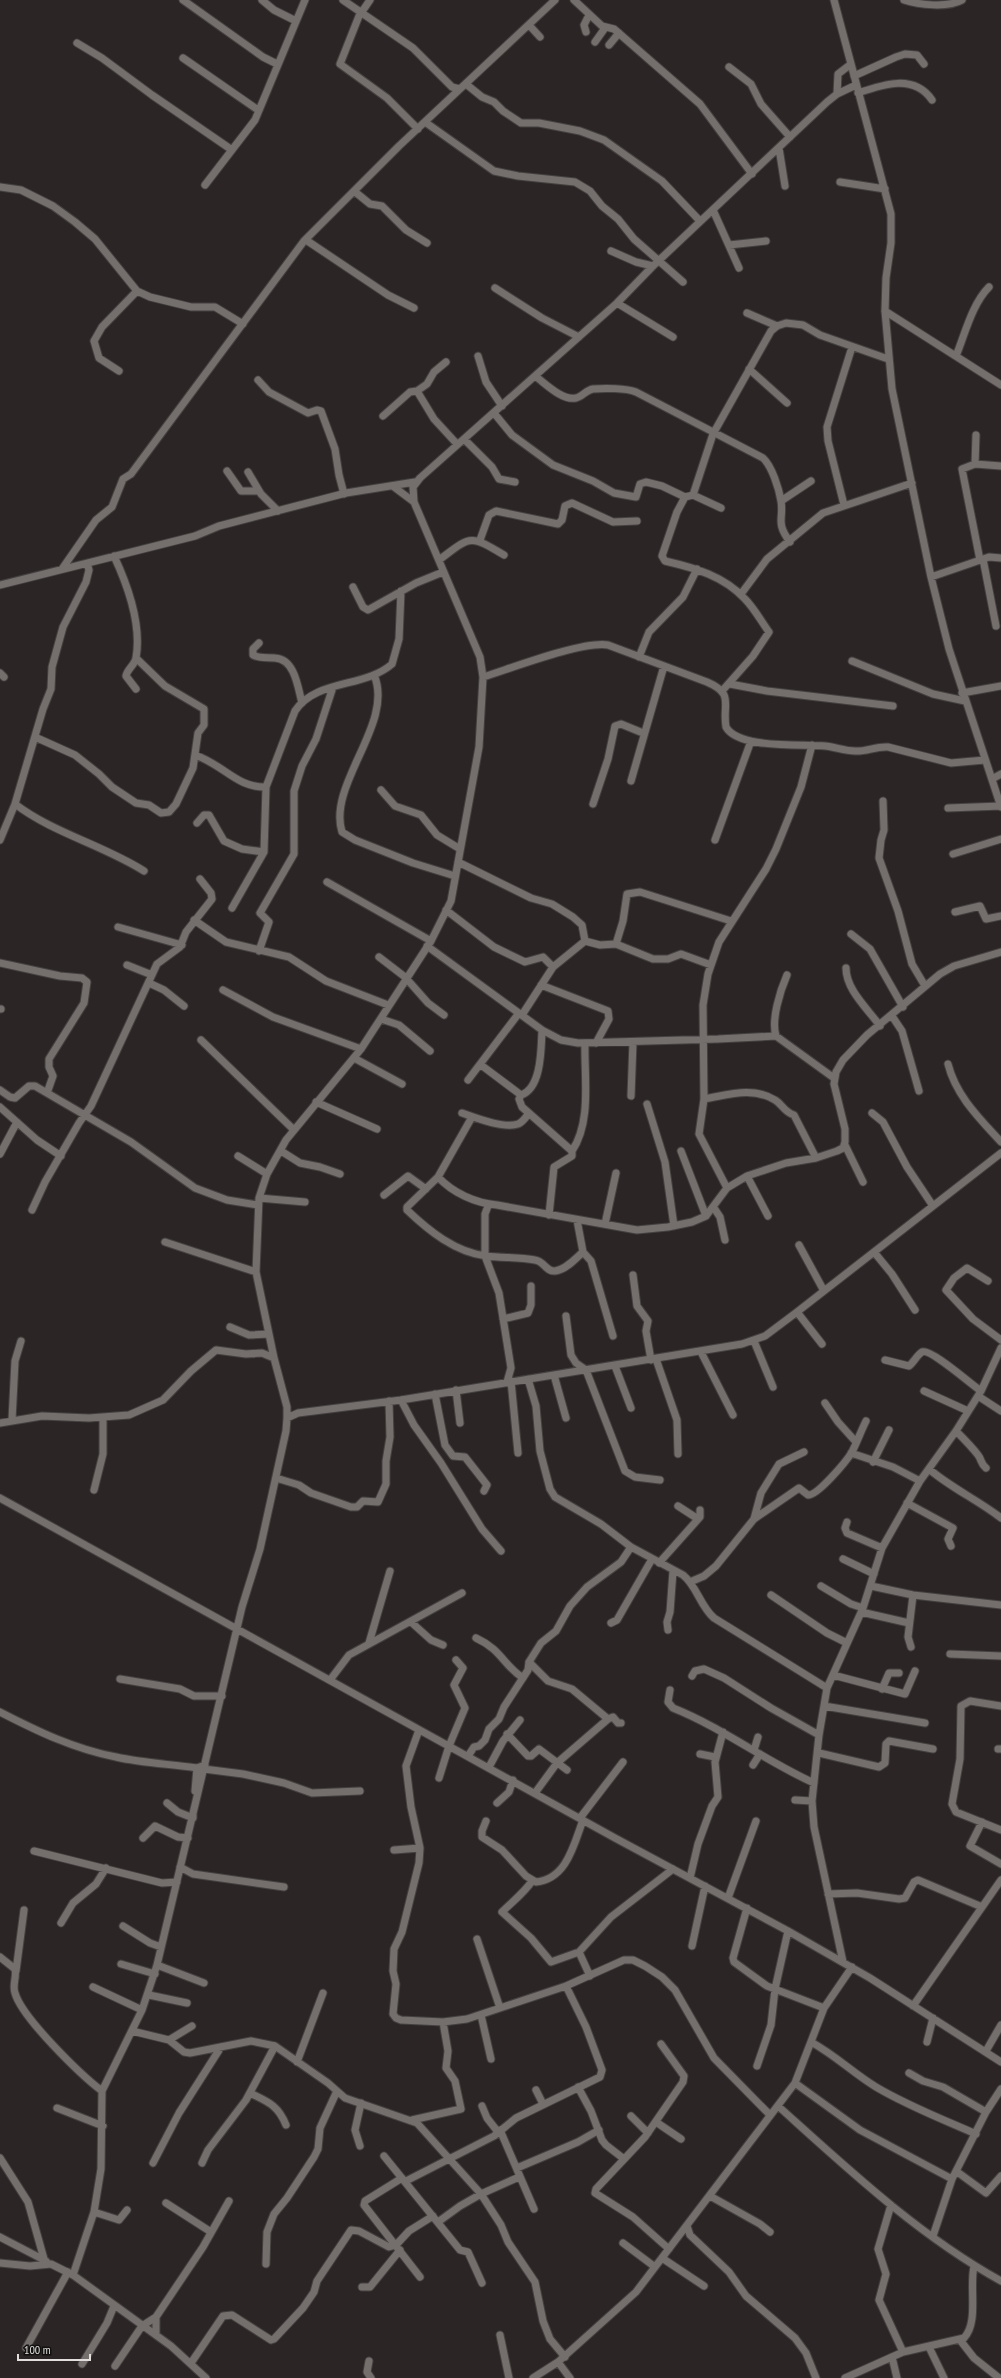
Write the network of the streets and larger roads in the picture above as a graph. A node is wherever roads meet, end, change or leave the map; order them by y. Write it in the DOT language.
graph roads {
  1 [pos="183,0"];
  2 [pos="262,0"];
  3 [pos="305,0"];
  4 [pos="343,0"];
  5 [pos="370,0"];
  6 [pos="555,0"];
  7 [pos="574,0"];
  8 [pos="835,0"];
  9 [pos="904,0"];
  10 [pos="962,0"];
  11 [pos="361,14"];
  12 [pos="588,15"];
  13 [pos="296,21"];
  14 [pos="529,25"];
  15 [pos="605,28"];
  16 [pos="586,32"];
  17 [pos="620,33"];
  18 [pos="540,37"];
  19 [pos="595,42"];
  20 [pos="77,43"];
  21 [pos="609,45"];
  22 [pos="183,58"];
  23 [pos="277,64"];
  24 [pos="851,64"];
  25 [pos="924,64"];
  26 [pos="729,67"];
  27 [pos="854,76"];
  28 [pos="466,84"];
  29 [pos="452,87"];
  30 [pos="460,89"];
  31 [pos="857,89"];
  32 [pos="837,94"];
  33 [pos="454,95"];
  34 [pos="932,100"];
  35 [pos="258,110"];
  36 [pos="425,122"];
  37 [pos="418,129"];
  38 [pos="790,137"];
  39 [pos="779,148"];
  40 [pos="232,150"];
  41 [pos="752,174"];
  42 [pos="840,182"];
  43 [pos="205,185"];
  44 [pos="785,186"];
  45 [pos="0,187"];
  46 [pos="885,189"];
  47 [pos="354,191"];
  48 [pos="713,210"];
  49 [pos="700,221"];
  50 [pos="306,240"];
  51 [pos="766,242"];
  52 [pos="427,243"];
  53 [pos="729,245"];
  54 [pos="611,251"];
  55 [pos="636,262"];
  56 [pos="656,263"];
  57 [pos="739,268"];
  58 [pos="645,274"];
  59 [pos="683,282"];
  60 [pos="989,287"];
  61 [pos="495,288"];
  62 [pos="137,291"];
  63 [pos="617,302"];
  64 [pos="414,308"];
  65 [pos="885,311"];
  66 [pos="747,313"];
  67 [pos="242,324"];
  68 [pos="777,326"];
  69 [pos="578,337"];
  70 [pos="673,337"];
  71 [pos="852,347"];
  72 [pos="478,356"];
  73 [pos="956,356"];
  74 [pos="888,359"];
  75 [pos="446,362"];
  76 [pos="749,369"];
  77 [pos="119,371"];
  78 [pos="536,376"];
  79 [pos="258,380"];
  80 [pos="1001,385"];
  81 [pos="417,391"];
  82 [pos="788,403"];
  83 [pos="502,406"];
  84 [pos="494,413"];
  85 [pos="382,416"];
  86 [pos="713,434"];
  87 [pos="976,435"];
  88 [pos="464,439"];
  89 [pos="458,444"];
  90 [pos="975,464"];
  91 [pos="1001,466"];
  92 [pos="227,471"];
  93 [pos="248,472"];
  94 [pos="810,481"];
  95 [pos="415,482"];
  96 [pos="515,482"];
  97 [pos="912,483"];
  98 [pos="394,487"];
  99 [pos="259,491"];
  100 [pos="344,494"];
  101 [pos="693,495"];
  102 [pos="685,496"];
  103 [pos="781,501"];
  104 [pos="414,502"];
  105 [pos="844,505"];
  106 [pos="721,508"];
  107 [pos="278,511"];
  108 [pos="637,521"];
  109 [pos="480,540"];
  110 [pos="790,542"];
  111 [pos="504,555"];
  112 [pos="71,556"];
  113 [pos="114,556"];
  114 [pos="1001,558"];
  115 [pos="438,560"];
  116 [pos="981,561"];
  117 [pos="87,563"];
  118 [pos="76,565"];
  119 [pos="62,569"];
  120 [pos="697,569"];
  121 [pos="443,572"];
  122 [pos="931,577"];
  123 [pos="1,586"];
  124 [pos="353,587"];
  125 [pos="401,591"];
  126 [pos="741,594"];
  127 [pos="996,626"];
  128 [pos="260,643"];
  129 [pos="640,657"];
  130 [pos="136,658"];
  131 [pos="852,661"];
  132 [pos="664,666"];
  133 [pos="374,675"];
  134 [pos="483,677"];
  135 [pos="730,684"];
  136 [pos="1001,686"];
  137 [pos="333,687"];
  138 [pos="136,689"];
  139 [pos="722,691"];
  140 [pos="962,693"];
  141 [pos="965,701"];
  142 [pos="302,703"];
  143 [pos="893,706"];
  144 [pos="643,733"];
  145 [pos="35,737"];
  146 [pos="751,741"];
  147 [pos="812,745"];
  148 [pos="195,755"];
  149 [pos="985,760"];
  150 [pos="1001,774"];
  151 [pos="992,779"];
  152 [pos="631,780"];
  153 [pos="266,787"];
  154 [pos="381,790"];
  155 [pos="883,801"];
  156 [pos="15,804"];
  157 [pos="593,804"];
  158 [pos="1001,806"];
  159 [pos="948,808"];
  160 [pos="197,823"];
  161 [pos="2,829"];
  162 [pos="1001,839"];
  163 [pos="0,840"];
  164 [pos="715,840"];
  165 [pos="460,849"];
  166 [pos="264,852"];
  167 [pos="953,854"];
  168 [pos="458,862"];
  169 [pos="144,871"];
  170 [pos="455,876"];
  171 [pos="200,879"];
  172 [pos="327,882"];
  173 [pos="232,908"];
  174 [pos="446,910"];
  175 [pos="955,912"];
  176 [pos="1001,916"];
  177 [pos="194,920"];
  178 [pos="731,921"];
  179 [pos="118,927"];
  180 [pos="851,934"];
  181 [pos="585,941"];
  182 [pos="429,944"];
  183 [pos="616,944"];
  184 [pos="182,945"];
  185 [pos="259,951"];
  186 [pos="1001,952"];
  187 [pos="379,957"];
  188 [pos="0,963"];
  189 [pos="127,965"];
  190 [pos="711,966"];
  191 [pos="553,967"];
  192 [pos="846,968"];
  193 [pos="152,975"];
  194 [pos="787,976"];
  195 [pos="405,977"];
  196 [pos="148,983"];
  197 [pos="541,985"];
  198 [pos="400,986"];
  199 [pos="925,986"];
  200 [pos="413,988"];
  201 [pos="223,990"];
  202 [pos="388,1005"];
  203 [pos="184,1006"];
  204 [pos="904,1006"];
  205 [pos="520,1014"];
  206 [pos="444,1015"];
  207 [pos="892,1016"];
  208 [pos="381,1019"];
  209 [pos="880,1026"];
  210 [pos="542,1030"];
  211 [pos="776,1036"];
  212 [pos="201,1040"];
  213 [pos="705,1040"];
  214 [pos="633,1042"];
  215 [pos="584,1043"];
  216 [pos="596,1043"];
  217 [pos="361,1049"];
  218 [pos="430,1051"];
  219 [pos="354,1058"];
  220 [pos="480,1064"];
  221 [pos="948,1064"];
  222 [pos="834,1078"];
  223 [pos="468,1080"];
  224 [pos="402,1084"];
  225 [pos="919,1091"];
  226 [pos="2,1092"];
  227 [pos="47,1093"];
  228 [pos="521,1095"];
  229 [pos="631,1096"];
  230 [pos="704,1099"];
  231 [pos="0,1100"];
  232 [pos="316,1102"];
  233 [pos="647,1104"];
  234 [pos="0,1107"];
  235 [pos="462,1113"];
  236 [pos="529,1113"];
  237 [pos="872,1113"];
  238 [pos="86,1116"];
  239 [pos="472,1117"];
  240 [pos="17,1122"];
  241 [pos="293,1129"];
  242 [pos="377,1130"];
  243 [pos="1001,1142"];
  244 [pos="845,1145"];
  245 [pos="281,1151"];
  246 [pos="572,1151"];
  247 [pos="680,1151"];
  248 [pos="1001,1153"];
  249 [pos="0,1154"];
  250 [pos="60,1156"];
  251 [pos="238,1156"];
  252 [pos="816,1158"];
  253 [pos="616,1173"];
  254 [pos="267,1174"];
  255 [pos="340,1174"];
  256 [pos="747,1176"];
  257 [pos="438,1177"];
  258 [pos="863,1182"];
  259 [pos="727,1188"];
  260 [pos="426,1189"];
  261 [pos="384,1195"];
  262 [pos="259,1202"];
  263 [pos="304,1202"];
  264 [pos="488,1206"];
  265 [pos="933,1206"];
  266 [pos="714,1208"];
  267 [pos="32,1210"];
  268 [pos="549,1215"];
  269 [pos="706,1216"];
  270 [pos="768,1216"];
  271 [pos="577,1220"];
  272 [pos="605,1224"];
  273 [pos="674,1226"];
  274 [pos="725,1240"];
  275 [pos="165,1242"];
  276 [pos="799,1246"];
  277 [pos="583,1252"];
  278 [pos="874,1252"];
  279 [pos="485,1256"];
  280 [pos="256,1272"];
  281 [pos="633,1275"];
  282 [pos="988,1281"];
  283 [pos="531,1286"];
  284 [pos="824,1291"];
  285 [pos="915,1310"];
  286 [pos="797,1312"];
  287 [pos="566,1316"];
  288 [pos="503,1319"];
  289 [pos="230,1327"];
  290 [pos="269,1334"];
  291 [pos="613,1336"];
  292 [pos="1001,1340"];
  293 [pos="21,1341"];
  294 [pos="754,1341"];
  295 [pos="822,1344"];
  296 [pos="271,1347"];
  297 [pos="1001,1348"];
  298 [pos="701,1352"];
  299 [pos="262,1353"];
  300 [pos="274,1358"];
  301 [pos="654,1360"];
  302 [pos="885,1360"];
  303 [pos="615,1366"];
  304 [pos="511,1368"];
  305 [pos="586,1370"];
  306 [pos="554,1375"];
  307 [pos="528,1379"];
  308 [pos="520,1380"];
  309 [pos="509,1382"];
  310 [pos="773,1387"];
  311 [pos="456,1390"];
  312 [pos="924,1391"];
  313 [pos="435,1394"];
  314 [pos="979,1394"];
  315 [pos="402,1400"];
  316 [pos="389,1401"];
  317 [pos="825,1403"];
  318 [pos="287,1407"];
  319 [pos="631,1408"];
  320 [pos="1001,1411"];
  321 [pos="968,1412"];
  322 [pos="298,1413"];
  323 [pos="732,1415"];
  324 [pos="103,1417"];
  325 [pos="287,1418"];
  326 [pos="566,1418"];
  327 [pos="12,1420"];
  328 [pos="866,1421"];
  329 [pos="0,1423"];
  330 [pos="460,1423"];
  331 [pos="889,1430"];
  332 [pos="956,1431"];
  333 [pos="856,1442"];
  334 [pos="804,1452"];
  335 [pos="518,1453"];
  336 [pos="851,1453"];
  337 [pos="678,1454"];
  338 [pos="873,1462"];
  339 [pos="986,1468"];
  340 [pos="929,1469"];
  341 [pos="276,1478"];
  342 [pos="660,1480"];
  343 [pos="920,1481"];
  344 [pos="94,1490"];
  345 [pos="484,1491"];
  346 [pos="0,1498"];
  347 [pos="907,1503"];
  348 [pos="678,1506"];
  349 [pos="700,1510"];
  350 [pos="1001,1518"];
  351 [pos="698,1519"];
  352 [pos="754,1520"];
  353 [pos="847,1522"];
  354 [pos="951,1546"];
  355 [pos="631,1547"];
  356 [pos="882,1548"];
  357 [pos="501,1551"];
  358 [pos="652,1559"];
  359 [pos="843,1559"];
  360 [pos="659,1563"];
  361 [pos="390,1571"];
  362 [pos="673,1571"];
  363 [pos="874,1574"];
  364 [pos="690,1582"];
  365 [pos="821,1586"];
  366 [pos="871,1586"];
  367 [pos="462,1593"];
  368 [pos="913,1595"];
  369 [pos="771,1596"];
  370 [pos="1001,1605"];
  371 [pos="862,1610"];
  372 [pos="411,1622"];
  373 [pos="611,1623"];
  374 [pos="909,1623"];
  375 [pos="238,1628"];
  376 [pos="668,1630"];
  377 [pos="476,1638"];
  378 [pos="369,1643"];
  379 [pos="847,1643"];
  380 [pos="443,1645"];
  381 [pos="911,1647"];
  382 [pos="950,1654"];
  383 [pos="1001,1656"];
  384 [pos="456,1660"];
  385 [pos="530,1667"];
  386 [pos="915,1671"];
  387 [pos="899,1673"];
  388 [pos="833,1675"];
  389 [pos="692,1676"];
  390 [pos="120,1678"];
  391 [pos="523,1678"];
  392 [pos="330,1680"];
  393 [pos="827,1688"];
  394 [pos="882,1689"];
  395 [pos="670,1690"];
  396 [pos="222,1696"];
  397 [pos="824,1706"];
  398 [pos="1001,1706"];
  399 [pos="0,1712"];
  400 [pos="608,1719"];
  401 [pos="520,1720"];
  402 [pos="622,1724"];
  403 [pos="925,1724"];
  404 [pos="419,1730"];
  405 [pos="723,1732"];
  406 [pos="507,1734"];
  407 [pos="819,1735"];
  408 [pos="758,1737"];
  409 [pos="448,1746"];
  410 [pos="933,1749"];
  411 [pos="757,1752"];
  412 [pos="818,1753"];
  413 [pos="700,1754"];
  414 [pos="468,1756"];
  415 [pos="715,1757"];
  416 [pos="623,1762"];
  417 [pos="557,1763"];
  418 [pos="753,1765"];
  419 [pos="202,1767"];
  420 [pos="489,1767"];
  421 [pos="567,1770"];
  422 [pos="439,1778"];
  423 [pos="513,1780"];
  424 [pos="814,1783"];
  425 [pos="360,1791"];
  426 [pos="535,1793"];
  427 [pos="795,1800"];
  428 [pos="812,1801"];
  429 [pos="167,1803"];
  430 [pos="497,1803"];
  431 [pos="193,1818"];
  432 [pos="581,1819"];
  433 [pos="486,1821"];
  434 [pos="756,1821"];
  435 [pos="982,1822"];
  436 [pos="1001,1830"];
  437 [pos="143,1838"];
  438 [pos="188,1838"];
  439 [pos="420,1848"];
  440 [pos="394,1850"];
  441 [pos="34,1851"];
  442 [pos="1001,1864"];
  443 [pos="180,1867"];
  444 [pos="106,1868"];
  445 [pos="673,1869"];
  446 [pos="193,1874"];
  447 [pos="690,1878"];
  448 [pos="177,1880"];
  449 [pos="1001,1880"];
  450 [pos="532,1881"];
  451 [pos="162,1883"];
  452 [pos="705,1886"];
  453 [pos="284,1887"];
  454 [pos="173,1894"];
  455 [pos="828,1894"];
  456 [pos="728,1898"];
  457 [pos="982,1907"];
  458 [pos="747,1908"];
  459 [pos="24,1910"];
  460 [pos="61,1923"];
  461 [pos="123,1926"];
  462 [pos="788,1931"];
  463 [pos="477,1940"];
  464 [pos="692,1946"];
  465 [pos="161,1947"];
  466 [pos="579,1952"];
  467 [pos="0,1957"];
  468 [pos="843,1962"];
  469 [pos="121,1964"];
  470 [pos="157,1966"];
  471 [pos="852,1967"];
  472 [pos="16,1971"];
  473 [pos="155,1974"];
  474 [pos="590,1976"];
  475 [pos="204,1983"];
  476 [pos="566,1986"];
  477 [pos="93,1987"];
  478 [pos="774,1989"];
  479 [pos="323,1992"];
  480 [pos="148,1995"];
  481 [pos="187,2003"];
  482 [pos="913,2006"];
  483 [pos="500,2008"];
  484 [pos="824,2008"];
  485 [pos="142,2010"];
  486 [pos="481,2014"];
  487 [pos="933,2018"];
  488 [pos="444,2022"];
  489 [pos="1001,2025"];
  490 [pos="192,2026"];
  491 [pos="132,2032"];
  492 [pos="169,2040"];
  493 [pos="810,2042"];
  494 [pos="927,2042"];
  495 [pos="661,2044"];
  496 [pos="275,2046"];
  497 [pos="221,2047"];
  498 [pos="986,2051"];
  499 [pos="491,2059"];
  500 [pos="297,2062"];
  501 [pos="1001,2062"];
  502 [pos="757,2066"];
  503 [pos="909,2073"];
  504 [pos="795,2083"];
  505 [pos="578,2087"];
  506 [pos="1001,2089"];
  507 [pos="536,2090"];
  508 [pos="102,2091"];
  509 [pos="337,2091"];
  510 [pos="250,2093"];
  511 [pos="361,2103"];
  512 [pos="543,2104"];
  513 [pos="482,2106"];
  514 [pos="778,2106"];
  515 [pos="57,2108"];
  516 [pos="986,2112"];
  517 [pos="770,2115"];
  518 [pos="631,2116"];
  519 [pos="412,2120"];
  520 [pos="656,2122"];
  521 [pos="286,2125"];
  522 [pos="103,2126"];
  523 [pos="599,2130"];
  524 [pos="499,2131"];
  525 [pos="648,2133"];
  526 [pos="976,2134"];
  527 [pos="680,2139"];
  528 [pos="360,2146"];
  529 [pos="384,2156"];
  530 [pos="0,2158"];
  531 [pos="450,2158"];
  532 [pos="624,2159"];
  533 [pos="153,2163"];
  534 [pos="202,2163"];
  535 [pos="517,2168"];
  536 [pos="956,2171"];
  537 [pos="1001,2176"];
  538 [pos="519,2177"];
  539 [pos="952,2178"];
  540 [pos="404,2180"];
  541 [pos="481,2194"];
  542 [pos="710,2196"];
  543 [pos="229,2201"];
  544 [pos="166,2203"];
  545 [pos="891,2205"];
  546 [pos="534,2209"];
  547 [pos="127,2210"];
  548 [pos="94,2212"];
  549 [pos="435,2219"];
  550 [pos="686,2226"];
  551 [pos="212,2232"];
  552 [pos="770,2232"];
  553 [pos="681,2234"];
  554 [pos="690,2235"];
  555 [pos="933,2236"];
  556 [pos="0,2237"];
  557 [pos="623,2243"];
  558 [pos="398,2248"];
  559 [pos="669,2249"];
  560 [pos="662,2258"];
  561 [pos="44,2259"];
  562 [pos="0,2263"];
  563 [pos="51,2264"];
  564 [pos="266,2264"];
  565 [pos="974,2266"];
  566 [pos="655,2267"];
  567 [pos="70,2274"];
  568 [pos="420,2277"];
  569 [pos="1001,2281"];
  570 [pos="482,2283"];
  571 [pos="704,2286"];
  572 [pos="362,2287"];
  573 [pos="114,2306"];
  574 [pos="156,2317"];
  575 [pos="142,2326"];
  576 [pos="156,2335"];
  577 [pos="500,2335"];
  578 [pos="960,2340"];
  579 [pos="929,2347"];
  580 [pos="26,2348"];
  581 [pos="903,2352"];
  582 [pos="565,2357"];
  583 [pos="892,2357"];
  584 [pos="369,2361"];
  585 [pos="558,2362"];
  586 [pos="191,2363"];
  587 [pos="82,2364"];
  588 [pos="114,2366"];
  589 [pos="206,2378"];
  590 [pos="371,2378"];
  591 [pos="509,2378"];
  592 [pos="533,2378"];
  593 [pos="570,2378"];
  594 [pos="816,2378"];
  595 [pos="845,2378"];
  596 [pos="897,2378"];
  597 [pos="944,2378"];
  598 [pos="999,2378"];
  1 -- 23 [label="street"];
  2 -- 13 [label="street"];
  3 -- 13 [label="street"];
  4 -- 11 [label="street"];
  5 -- 11 [label="street"];
  6 -- 14 [label="street"];
  7 -- 12 [label="street"];
  8 -- 24 [label="street"];
  9 -- 10 [label="street"];
  11 -- 29 [label="street"];
  11 -- 37 [label="street"];
  12 -- 15 [label="street"];
  12 -- 16 [label="street"];
  13 -- 23 [label="street"];
  14 -- 18 [label="street"];
  14 -- 28 [label="street"];
  15 -- 17 [label="street"];
  15 -- 19 [label="street"];
  17 -- 21 [label="street"];
  17 -- 41 [label="street"];
  20 -- 40 [label="street"];
  22 -- 35 [label="street"];
  23 -- 35 [label="street"];
  24 -- 27 [label="street"];
  24 -- 32 [label="street"];
  25 -- 27 [label="street"];
  26 -- 38 [label="street"];
  27 -- 31 [label="street"];
  28 -- 30 [label="street"];
  28 -- 49 [label="street"];
  29 -- 30 [label="street"];
  29 -- 33 [label="street"];
  30 -- 33 [label="street"];
  31 -- 32 [label="street"];
  31 -- 34 [label="street"];
  31 -- 46 [label="street"];
  32 -- 38 [label="street"];
  33 -- 36 [label="street"];
  35 -- 40 [label="street"];
  36 -- 37 [label="street"];
  36 -- 56 [label="street"];
  37 -- 47 [label="street"];
  38 -- 39 [label="street"];
  39 -- 41 [label="street"];
  39 -- 44 [label="street"];
  40 -- 43 [label="street"];
  41 -- 48 [label="street"];
  42 -- 46 [label="street"];
  45 -- 62 [label="street"];
  46 -- 65 [label="street"];
  47 -- 50 [label="street"];
  47 -- 52 [label="street"];
  48 -- 49 [label="street"];
  48 -- 53 [label="street"];
  49 -- 56 [label="street"];
  50 -- 64 [label="street"];
  50 -- 67 [label="street"];
  51 -- 53 [label="street"];
  53 -- 57 [label="street"];
  54 -- 55 [label="street"];
  55 -- 56 [label="street"];
  55 -- 58 [label="street"];
  56 -- 58 [label="street"];
  56 -- 59 [label="street"];
  58 -- 63 [label="street"];
  60 -- 73 [label="street"];
  61 -- 69 [label="street"];
  62 -- 67 [label="street"];
  62 -- 77 [label="street"];
  63 -- 69 [label="street"];
  63 -- 70 [label="street"];
  65 -- 73 [label="street"];
  65 -- 74 [label="street"];
  66 -- 68 [label="street"];
  67 -- 112 [label="street"];
  68 -- 71 [label="street"];
  68 -- 76 [label="street"];
  69 -- 78 [label="street"];
  71 -- 74 [label="street"];
  71 -- 105 [label="street"];
  72 -- 83 [label="street"];
  73 -- 80 [label="street"];
  74 -- 97 [label="street"];
  75 -- 81 [label="street"];
  76 -- 82 [label="street"];
  76 -- 86 [label="street"];
  78 -- 83 [label="street"];
  78 -- 86 [label="street"];
  79 -- 100 [label="street"];
  81 -- 85 [label="street"];
  81 -- 89 [label="street"];
  83 -- 84 [label="street"];
  84 -- 88 [label="street"];
  84 -- 102 [label="street"];
  86 -- 101 [label="street"];
  86 -- 103 [label="street"];
  87 -- 90 [label="street"];
  88 -- 89 [label="street"];
  88 -- 96 [label="street"];
  89 -- 95 [label="street"];
  90 -- 91 [label="street"];
  90 -- 116 [label="street"];
  92 -- 99 [label="street"];
  93 -- 99 [label="street"];
  94 -- 103 [label="street"];
  95 -- 98 [label="street"];
  95 -- 104 [label="street"];
  97 -- 105 [label="street"];
  97 -- 122 [label="street"];
  98 -- 100 [label="street"];
  98 -- 104 [label="street"];
  99 -- 107 [label="street"];
  100 -- 107 [label="street"];
  101 -- 102 [label="street"];
  101 -- 106 [label="street"];
  102 -- 120 [label="street"];
  103 -- 110 [label="street"];
  104 -- 115 [label="street"];
  105 -- 110 [label="street"];
  107 -- 113 [label="street"];
  108 -- 109 [label="street"];
  109 -- 111 [label="street"];
  109 -- 115 [label="street"];
  110 -- 126 [label="street"];
  112 -- 118 [label="street"];
  112 -- 119 [label="street"];
  113 -- 117 [label="street"];
  113 -- 130 [label="street"];
  114 -- 116 [label="street"];
  115 -- 121 [label="street"];
  116 -- 122 [label="street"];
  116 -- 127 [label="street"];
  117 -- 118 [label="street"];
  117 -- 145 [label="street"];
  118 -- 119 [label="street"];
  119 -- 123 [label="street"];
  120 -- 126 [label="street"];
  120 -- 129 [label="street"];
  121 -- 125 [label="street"];
  121 -- 134 [label="street"];
  122 -- 140 [label="street"];
  124 -- 125 [label="street"];
  125 -- 133 [label="street"];
  126 -- 135 [label="street"];
  128 -- 142 [label="street"];
  129 -- 132 [label="street"];
  129 -- 134 [label="street"];
  130 -- 138 [label="street"];
  130 -- 148 [label="street"];
  131 -- 141 [label="street"];
  132 -- 139 [label="street"];
  132 -- 144 [label="street"];
  133 -- 137 [label="street"];
  133 -- 170 [label="street"];
  134 -- 165 [label="street"];
  135 -- 139 [label="street"];
  135 -- 143 [label="street"];
  136 -- 140 [label="street"];
  137 -- 142 [label="street"];
  137 -- 185 [label="street"];
  139 -- 146 [label="street"];
  140 -- 141 [label="street"];
  141 -- 149 [label="street"];
  142 -- 153 [label="street"];
  144 -- 152 [label="street"];
  144 -- 157 [label="street"];
  145 -- 148 [label="street"];
  145 -- 156 [label="street"];
  146 -- 147 [label="street"];
  146 -- 164 [label="street"];
  147 -- 149 [label="street"];
  147 -- 178 [label="street"];
  148 -- 153 [label="street"];
  149 -- 151 [label="street"];
  150 -- 151 [label="street"];
  151 -- 158 [label="street"];
  153 -- 166 [label="street"];
  154 -- 165 [label="street"];
  155 -- 199 [label="street"];
  156 -- 161 [label="street"];
  156 -- 169 [label="street"];
  158 -- 159 [label="street"];
  160 -- 166 [label="street"];
  161 -- 163 [label="street"];
  162 -- 167 [label="street"];
  165 -- 168 [label="street"];
  166 -- 173 [label="street"];
  168 -- 170 [label="street"];
  168 -- 181 [label="street"];
  170 -- 174 [label="street"];
  171 -- 177 [label="street"];
  172 -- 182 [label="street"];
  174 -- 182 [label="street"];
  174 -- 191 [label="street"];
  175 -- 176 [label="street"];
  177 -- 184 [label="street"];
  177 -- 185 [label="street"];
  178 -- 183 [label="street"];
  178 -- 190 [label="street"];
  179 -- 184 [label="street"];
  180 -- 204 [label="street"];
  181 -- 183 [label="street"];
  181 -- 191 [label="street"];
  182 -- 195 [label="street"];
  182 -- 205 [label="street"];
  183 -- 190 [label="street"];
  184 -- 193 [label="street"];
  185 -- 202 [label="street"];
  186 -- 199 [label="street"];
  187 -- 195 [label="street"];
  188 -- 227 [label="street"];
  189 -- 193 [label="street"];
  190 -- 213 [label="street"];
  191 -- 197 [label="street"];
  192 -- 209 [label="street"];
  193 -- 196 [label="street"];
  194 -- 211 [label="street"];
  195 -- 198 [label="street"];
  195 -- 200 [label="street"];
  196 -- 203 [label="street"];
  196 -- 238 [label="street"];
  197 -- 205 [label="street"];
  197 -- 216 [label="street"];
  198 -- 200 [label="street"];
  198 -- 202 [label="street"];
  199 -- 204 [label="street"];
  200 -- 206 [label="street"];
  201 -- 217 [label="street"];
  202 -- 208 [label="street"];
  204 -- 207 [label="street"];
  205 -- 210 [label="street"];
  205 -- 220 [label="street"];
  207 -- 209 [label="street"];
  207 -- 225 [label="street"];
  208 -- 217 [label="street"];
  208 -- 218 [label="street"];
  209 -- 222 [label="street"];
  210 -- 215 [label="street"];
  210 -- 228 [label="street"];
  211 -- 213 [label="street"];
  211 -- 222 [label="street"];
  212 -- 241 [label="street"];
  213 -- 214 [label="street"];
  213 -- 230 [label="street"];
  214 -- 216 [label="street"];
  214 -- 229 [label="street"];
  215 -- 216 [label="street"];
  215 -- 246 [label="street"];
  217 -- 219 [label="street"];
  219 -- 224 [label="street"];
  219 -- 232 [label="street"];
  220 -- 223 [label="street"];
  220 -- 228 [label="street"];
  221 -- 243 [label="street"];
  222 -- 244 [label="street"];
  226 -- 227 [label="street"];
  226 -- 231 [label="street"];
  227 -- 238 [label="street"];
  228 -- 236 [label="street"];
  230 -- 252 [label="street"];
  230 -- 259 [label="street"];
  232 -- 241 [label="street"];
  232 -- 242 [label="street"];
  233 -- 273 [label="street"];
  234 -- 240 [label="street"];
  235 -- 239 [label="street"];
  236 -- 239 [label="street"];
  236 -- 246 [label="street"];
  237 -- 265 [label="street"];
  238 -- 250 [label="street"];
  238 -- 262 [label="street"];
  239 -- 257 [label="street"];
  240 -- 249 [label="street"];
  240 -- 250 [label="street"];
  241 -- 245 [label="street"];
  244 -- 252 [label="street"];
  244 -- 258 [label="street"];
  245 -- 254 [label="street"];
  245 -- 255 [label="street"];
  246 -- 268 [label="street"];
  247 -- 269 [label="street"];
  248 -- 265 [label="street"];
  250 -- 267 [label="street"];
  251 -- 254 [label="street"];
  252 -- 256 [label="street"];
  253 -- 272 [label="street"];
  254 -- 262 [label="street"];
  256 -- 259 [label="street"];
  256 -- 270 [label="street"];
  257 -- 260 [label="street"];
  257 -- 264 [label="street"];
  259 -- 266 [label="street"];
  260 -- 261 [label="street"];
  260 -- 279 [label="street"];
  262 -- 263 [label="street"];
  262 -- 280 [label="street"];
  264 -- 268 [label="street"];
  264 -- 279 [label="street"];
  265 -- 278 [label="street"];
  266 -- 269 [label="street"];
  266 -- 274 [label="street"];
  268 -- 271 [label="street"];
  269 -- 273 [label="street"];
  271 -- 272 [label="street"];
  271 -- 277 [label="street"];
  272 -- 273 [label="street"];
  275 -- 280 [label="street"];
  276 -- 284 [label="street"];
  277 -- 279 [label="street"];
  277 -- 291 [label="street"];
  278 -- 284 [label="street"];
  278 -- 285 [label="street"];
  279 -- 288 [label="street"];
  280 -- 290 [label="street"];
  281 -- 301 [label="street"];
  282 -- 292 [label="street"];
  283 -- 288 [label="street"];
  284 -- 286 [label="street"];
  286 -- 294 [label="street"];
  286 -- 295 [label="street"];
  287 -- 305 [label="street"];
  288 -- 304 [label="street"];
  289 -- 290 [label="street"];
  290 -- 296 [label="street"];
  293 -- 327 [label="street"];
  294 -- 298 [label="street"];
  294 -- 310 [label="street"];
  296 -- 299 [label="street"];
  296 -- 300 [label="street"];
  297 -- 314 [label="street"];
  298 -- 301 [label="street"];
  298 -- 323 [label="street"];
  299 -- 300 [label="street"];
  299 -- 324 [label="street"];
  300 -- 318 [label="street"];
  301 -- 303 [label="street"];
  301 -- 337 [label="street"];
  302 -- 314 [label="street"];
  303 -- 305 [label="street"];
  303 -- 319 [label="street"];
  304 -- 308 [label="street"];
  304 -- 309 [label="street"];
  305 -- 306 [label="street"];
  305 -- 342 [label="street"];
  306 -- 307 [label="street"];
  306 -- 326 [label="street"];
  307 -- 308 [label="street"];
  307 -- 355 [label="street"];
  308 -- 309 [label="street"];
  309 -- 311 [label="street"];
  309 -- 335 [label="street"];
  311 -- 313 [label="street"];
  311 -- 330 [label="street"];
  312 -- 321 [label="street"];
  313 -- 315 [label="street"];
  313 -- 345 [label="street"];
  314 -- 320 [label="street"];
  314 -- 321 [label="street"];
  315 -- 316 [label="street"];
  315 -- 357 [label="street"];
  316 -- 322 [label="street"];
  316 -- 341 [label="street"];
  317 -- 333 [label="street"];
  318 -- 322 [label="street"];
  318 -- 325 [label="street"];
  321 -- 332 [label="street"];
  322 -- 325 [label="street"];
  324 -- 327 [label="street"];
  324 -- 344 [label="street"];
  325 -- 341 [label="street"];
  327 -- 329 [label="street"];
  328 -- 333 [label="street"];
  331 -- 338 [label="street"];
  332 -- 339 [label="street"];
  332 -- 340 [label="street"];
  333 -- 336 [label="street"];
  334 -- 352 [label="street"];
  336 -- 338 [label="street"];
  336 -- 352 [label="street"];
  338 -- 343 [label="street"];
  340 -- 343 [label="street"];
  340 -- 350 [label="street"];
  341 -- 375 [label="street"];
  343 -- 347 [label="street"];
  346 -- 375 [label="street"];
  347 -- 354 [label="street"];
  347 -- 356 [label="street"];
  348 -- 351 [label="street"];
  349 -- 351 [label="street"];
  351 -- 360 [label="street"];
  352 -- 364 [label="street"];
  353 -- 356 [label="street"];
  355 -- 358 [label="street"];
  355 -- 385 [label="street"];
  356 -- 363 [label="street"];
  358 -- 360 [label="street"];
  358 -- 373 [label="street"];
  359 -- 363 [label="street"];
  360 -- 362 [label="street"];
  361 -- 378 [label="street"];
  362 -- 364 [label="street"];
  362 -- 376 [label="street"];
  363 -- 366 [label="street"];
  364 -- 393 [label="street"];
  365 -- 371 [label="street"];
  366 -- 368 [label="street"];
  366 -- 371 [label="street"];
  367 -- 372 [label="street"];
  368 -- 370 [label="street"];
  368 -- 374 [label="street"];
  369 -- 379 [label="street"];
  371 -- 374 [label="street"];
  371 -- 379 [label="street"];
  372 -- 378 [label="street"];
  372 -- 380 [label="street"];
  374 -- 381 [label="street"];
  375 -- 392 [label="street"];
  375 -- 396 [label="street"];
  377 -- 391 [label="street"];
  378 -- 392 [label="street"];
  379 -- 388 [label="street"];
  382 -- 383 [label="street"];
  384 -- 409 [label="street"];
  385 -- 391 [label="street"];
  385 -- 400 [label="street"];
  386 -- 394 [label="street"];
  387 -- 394 [label="street"];
  388 -- 393 [label="street"];
  388 -- 394 [label="street"];
  389 -- 407 [label="street"];
  390 -- 396 [label="street"];
  391 -- 414 [label="street"];
  392 -- 404 [label="street"];
  393 -- 397 [label="street"];
  395 -- 405 [label="street"];
  396 -- 419 [label="street"];
  397 -- 403 [label="street"];
  397 -- 407 [label="street"];
  398 -- 435 [label="street"];
  399 -- 419 [label="street"];
  400 -- 402 [label="street"];
  400 -- 417 [label="street"];
  401 -- 406 [label="street"];
  404 -- 409 [label="street"];
  404 -- 439 [label="street"];
  405 -- 411 [label="street"];
  405 -- 415 [label="street"];
  406 -- 417 [label="street"];
  406 -- 420 [label="street"];
  407 -- 412 [label="street"];
  408 -- 411 [label="street"];
  409 -- 414 [label="street"];
  409 -- 422 [label="street"];
  410 -- 412 [label="street"];
  411 -- 418 [label="street"];
  411 -- 424 [label="street"];
  412 -- 424 [label="street"];
  413 -- 415 [label="street"];
  414 -- 420 [label="street"];
  415 -- 447 [label="street"];
  416 -- 432 [label="street"];
  417 -- 421 [label="street"];
  417 -- 426 [label="street"];
  419 -- 425 [label="street"];
  419 -- 431 [label="street"];
  420 -- 423 [label="street"];
  423 -- 426 [label="street"];
  423 -- 430 [label="street"];
  424 -- 428 [label="street"];
  426 -- 432 [label="street"];
  427 -- 428 [label="street"];
  428 -- 455 [label="street"];
  429 -- 431 [label="street"];
  431 -- 438 [label="street"];
  432 -- 445 [label="street"];
  432 -- 450 [label="street"];
  433 -- 450 [label="street"];
  434 -- 456 [label="street"];
  435 -- 436 [label="street"];
  435 -- 442 [label="street"];
  437 -- 438 [label="street"];
  438 -- 443 [label="street"];
  439 -- 440 [label="street"];
  439 -- 488 [label="street"];
  441 -- 444 [label="street"];
  443 -- 446 [label="street"];
  443 -- 448 [label="street"];
  444 -- 451 [label="street"];
  444 -- 460 [label="street"];
  445 -- 447 [label="street"];
  445 -- 466 [label="street"];
  446 -- 448 [label="street"];
  446 -- 453 [label="street"];
  447 -- 452 [label="street"];
  448 -- 451 [label="street"];
  448 -- 454 [label="street"];
  449 -- 457 [label="street"];
  450 -- 466 [label="street"];
  451 -- 454 [label="street"];
  452 -- 456 [label="street"];
  452 -- 464 [label="street"];
  454 -- 465 [label="street"];
  455 -- 457 [label="street"];
  455 -- 468 [label="street"];
  456 -- 458 [label="street"];
  457 -- 482 [label="street"];
  458 -- 462 [label="street"];
  458 -- 478 [label="street"];
  459 -- 472 [label="street"];
  461 -- 465 [label="street"];
  462 -- 468 [label="street"];
  462 -- 478 [label="street"];
  463 -- 483 [label="street"];
  465 -- 470 [label="street"];
  466 -- 474 [label="street"];
  467 -- 472 [label="street"];
  468 -- 471 [label="street"];
  469 -- 473 [label="street"];
  470 -- 473 [label="street"];
  470 -- 475 [label="street"];
  471 -- 482 [label="street"];
  471 -- 484 [label="street"];
  472 -- 508 [label="street"];
  473 -- 480 [label="street"];
  474 -- 476 [label="street"];
  474 -- 517 [label="street"];
  476 -- 483 [label="street"];
  476 -- 505 [label="street"];
  477 -- 485 [label="street"];
  478 -- 484 [label="street"];
  478 -- 502 [label="street"];
  479 -- 500 [label="street"];
  480 -- 481 [label="street"];
  480 -- 485 [label="street"];
  482 -- 487 [label="street"];
  483 -- 486 [label="street"];
  484 -- 493 [label="street"];
  485 -- 491 [label="street"];
  486 -- 488 [label="street"];
  486 -- 499 [label="street"];
  487 -- 494 [label="street"];
  487 -- 498 [label="street"];
  488 -- 519 [label="street"];
  489 -- 498 [label="street"];
  490 -- 492 [label="street"];
  491 -- 492 [label="street"];
  491 -- 508 [label="street"];
  492 -- 497 [label="street"];
  493 -- 504 [label="street"];
  493 -- 526 [label="street"];
  495 -- 520 [label="street"];
  496 -- 497 [label="street"];
  496 -- 500 [label="street"];
  496 -- 510 [label="street"];
  497 -- 533 [label="street"];
  498 -- 501 [label="street"];
  500 -- 509 [label="street"];
  503 -- 516 [label="street"];
  504 -- 514 [label="street"];
  504 -- 539 [label="street"];
  505 -- 512 [label="street"];
  505 -- 523 [label="street"];
  506 -- 516 [label="street"];
  507 -- 512 [label="street"];
  508 -- 522 [label="street"];
  509 -- 511 [label="street"];
  509 -- 564 [label="street"];
  510 -- 521 [label="street"];
  510 -- 534 [label="street"];
  511 -- 519 [label="street"];
  511 -- 528 [label="street"];
  512 -- 524 [label="street"];
  513 -- 524 [label="street"];
  514 -- 517 [label="street"];
  514 -- 545 [label="street"];
  515 -- 522 [label="street"];
  516 -- 526 [label="street"];
  517 -- 542 [label="street"];
  518 -- 525 [label="street"];
  519 -- 531 [label="street"];
  520 -- 525 [label="street"];
  520 -- 527 [label="street"];
  522 -- 548 [label="street"];
  523 -- 532 [label="street"];
  523 -- 535 [label="street"];
  524 -- 531 [label="street"];
  524 -- 535 [label="street"];
  525 -- 532 [label="street"];
  526 -- 536 [label="street"];
  529 -- 540 [label="street"];
  530 -- 561 [label="street"];
  531 -- 540 [label="street"];
  531 -- 541 [label="street"];
  532 -- 559 [label="street"];
  535 -- 538 [label="street"];
  536 -- 537 [label="street"];
  536 -- 539 [label="street"];
  538 -- 541 [label="street"];
  538 -- 546 [label="street"];
  539 -- 555 [label="street"];
  540 -- 549 [label="street"];
  540 -- 558 [label="street"];
  541 -- 549 [label="street"];
  541 -- 582 [label="street"];
  542 -- 550 [label="street"];
  542 -- 552 [label="street"];
  543 -- 551 [label="street"];
  544 -- 551 [label="street"];
  545 -- 555 [label="street"];
  545 -- 581 [label="street"];
  547 -- 548 [label="street"];
  548 -- 567 [label="street"];
  549 -- 558 [label="street"];
  549 -- 570 [label="street"];
  550 -- 553 [label="street"];
  550 -- 554 [label="street"];
  551 -- 574 [label="street"];
  553 -- 554 [label="street"];
  553 -- 559 [label="street"];
  554 -- 594 [label="street"];
  555 -- 565 [label="street"];
  556 -- 561 [label="street"];
  557 -- 566 [label="street"];
  558 -- 568 [label="street"];
  558 -- 572 [label="street"];
  558 -- 586 [label="street"];
  559 -- 560 [label="street"];
  560 -- 566 [label="street"];
  560 -- 571 [label="street"];
  561 -- 563 [label="street"];
  562 -- 563 [label="street"];
  563 -- 567 [label="street"];
  565 -- 569 [label="street"];
  565 -- 578 [label="street"];
  566 -- 582 [label="street"];
  567 -- 573 [label="street"];
  567 -- 580 [label="street"];
  573 -- 575 [label="street"];
  573 -- 587 [label="street"];
  574 -- 575 [label="street"];
  574 -- 576 [label="street"];
  575 -- 576 [label="street"];
  575 -- 588 [label="street"];
  576 -- 586 [label="street"];
  577 -- 591 [label="street"];
  578 -- 579 [label="street"];
  578 -- 598 [label="street"];
  579 -- 581 [label="street"];
  579 -- 597 [label="street"];
  581 -- 583 [label="street"];
  582 -- 585 [label="street"];
  583 -- 595 [label="street"];
  583 -- 596 [label="street"];
  584 -- 590 [label="street"];
  585 -- 592 [label="street"];
  585 -- 593 [label="street"];
  586 -- 589 [label="street"];
}
